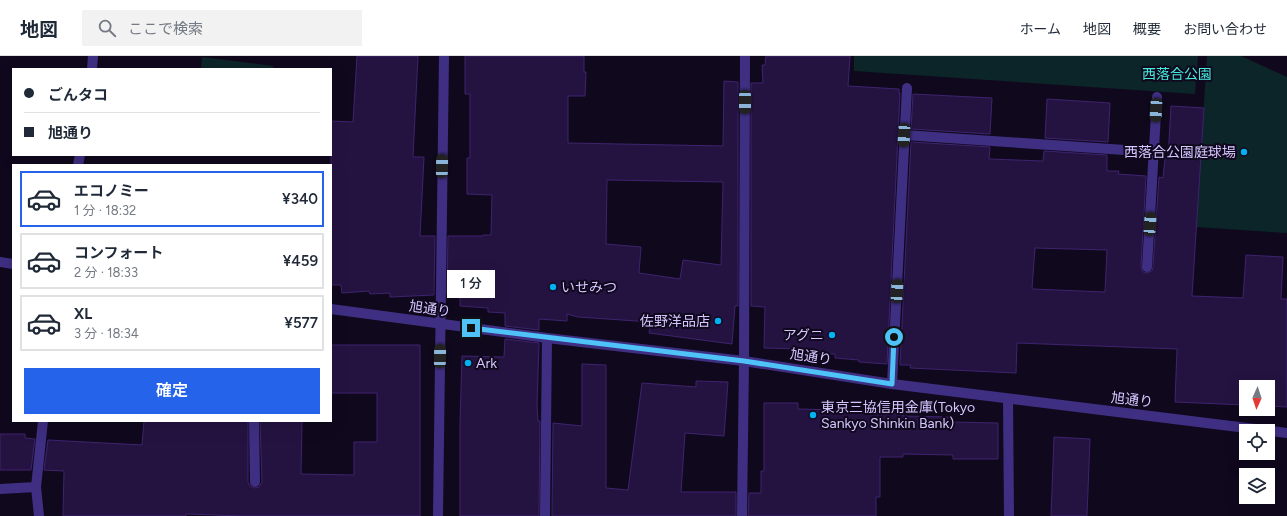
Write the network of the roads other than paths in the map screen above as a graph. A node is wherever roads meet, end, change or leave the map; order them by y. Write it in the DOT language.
graph roads {
  1 [pos="93,56"];
  2 [pos="444,56"];
  3 [pos="745,56"];
  4 [pos="92,68"];
  5 [pos="907,88"];
  6 [pos="1157,97"];
  7 [pos="904,135"];
  8 [pos="1154,152"];
  9 [pos="0,262"];
  10 [pos="12,264"];
  11 [pos="1147,267"];
  12 [pos="332,309"];
  13 [pos="440,324"];
  14 [pos="547,338"];
  15 [pos="744,361"];
  16 [pos="892,384"];
  17 [pos="1008,399"];
  18 [pos="44,422"];
  19 [pos="254,422"];
  20 [pos="1287,433"];
  21 [pos="255,482"];
  22 [pos="36,487"];
  23 [pos="0,489"];
  24 [pos="39,516"];
  25 [pos="438,516"];
  26 [pos="545,516"];
  27 [pos="742,516"];
  28 [pos="1009,516"];
  1 -- 4 [label="street"];
  2 -- 13 [label="street"];
  3 -- 15 [label="street"];
  5 -- 7 [label="street"];
  6 -- 8 [label="street"];
  7 -- 8 [label="street"];
  7 -- 16 [label="street"];
  8 -- 11 [label="street"];
  9 -- 10 [label="street"];
  12 -- 13 [label="street, 旭通り"];
  13 -- 14 [label="street, 旭通り"];
  13 -- 25 [label="street"];
  14 -- 15 [label="street, 旭通り"];
  14 -- 26 [label="street"];
  15 -- 16 [label="street, 旭通り"];
  15 -- 27 [label="street"];
  16 -- 17 [label="street, 旭通り"];
  17 -- 20 [label="street, 旭通り"];
  17 -- 28 [label="street"];
  18 -- 22 [label="street"];
  19 -- 21 [label="street"];
  22 -- 23 [label="street"];
  22 -- 24 [label="street"];
}
